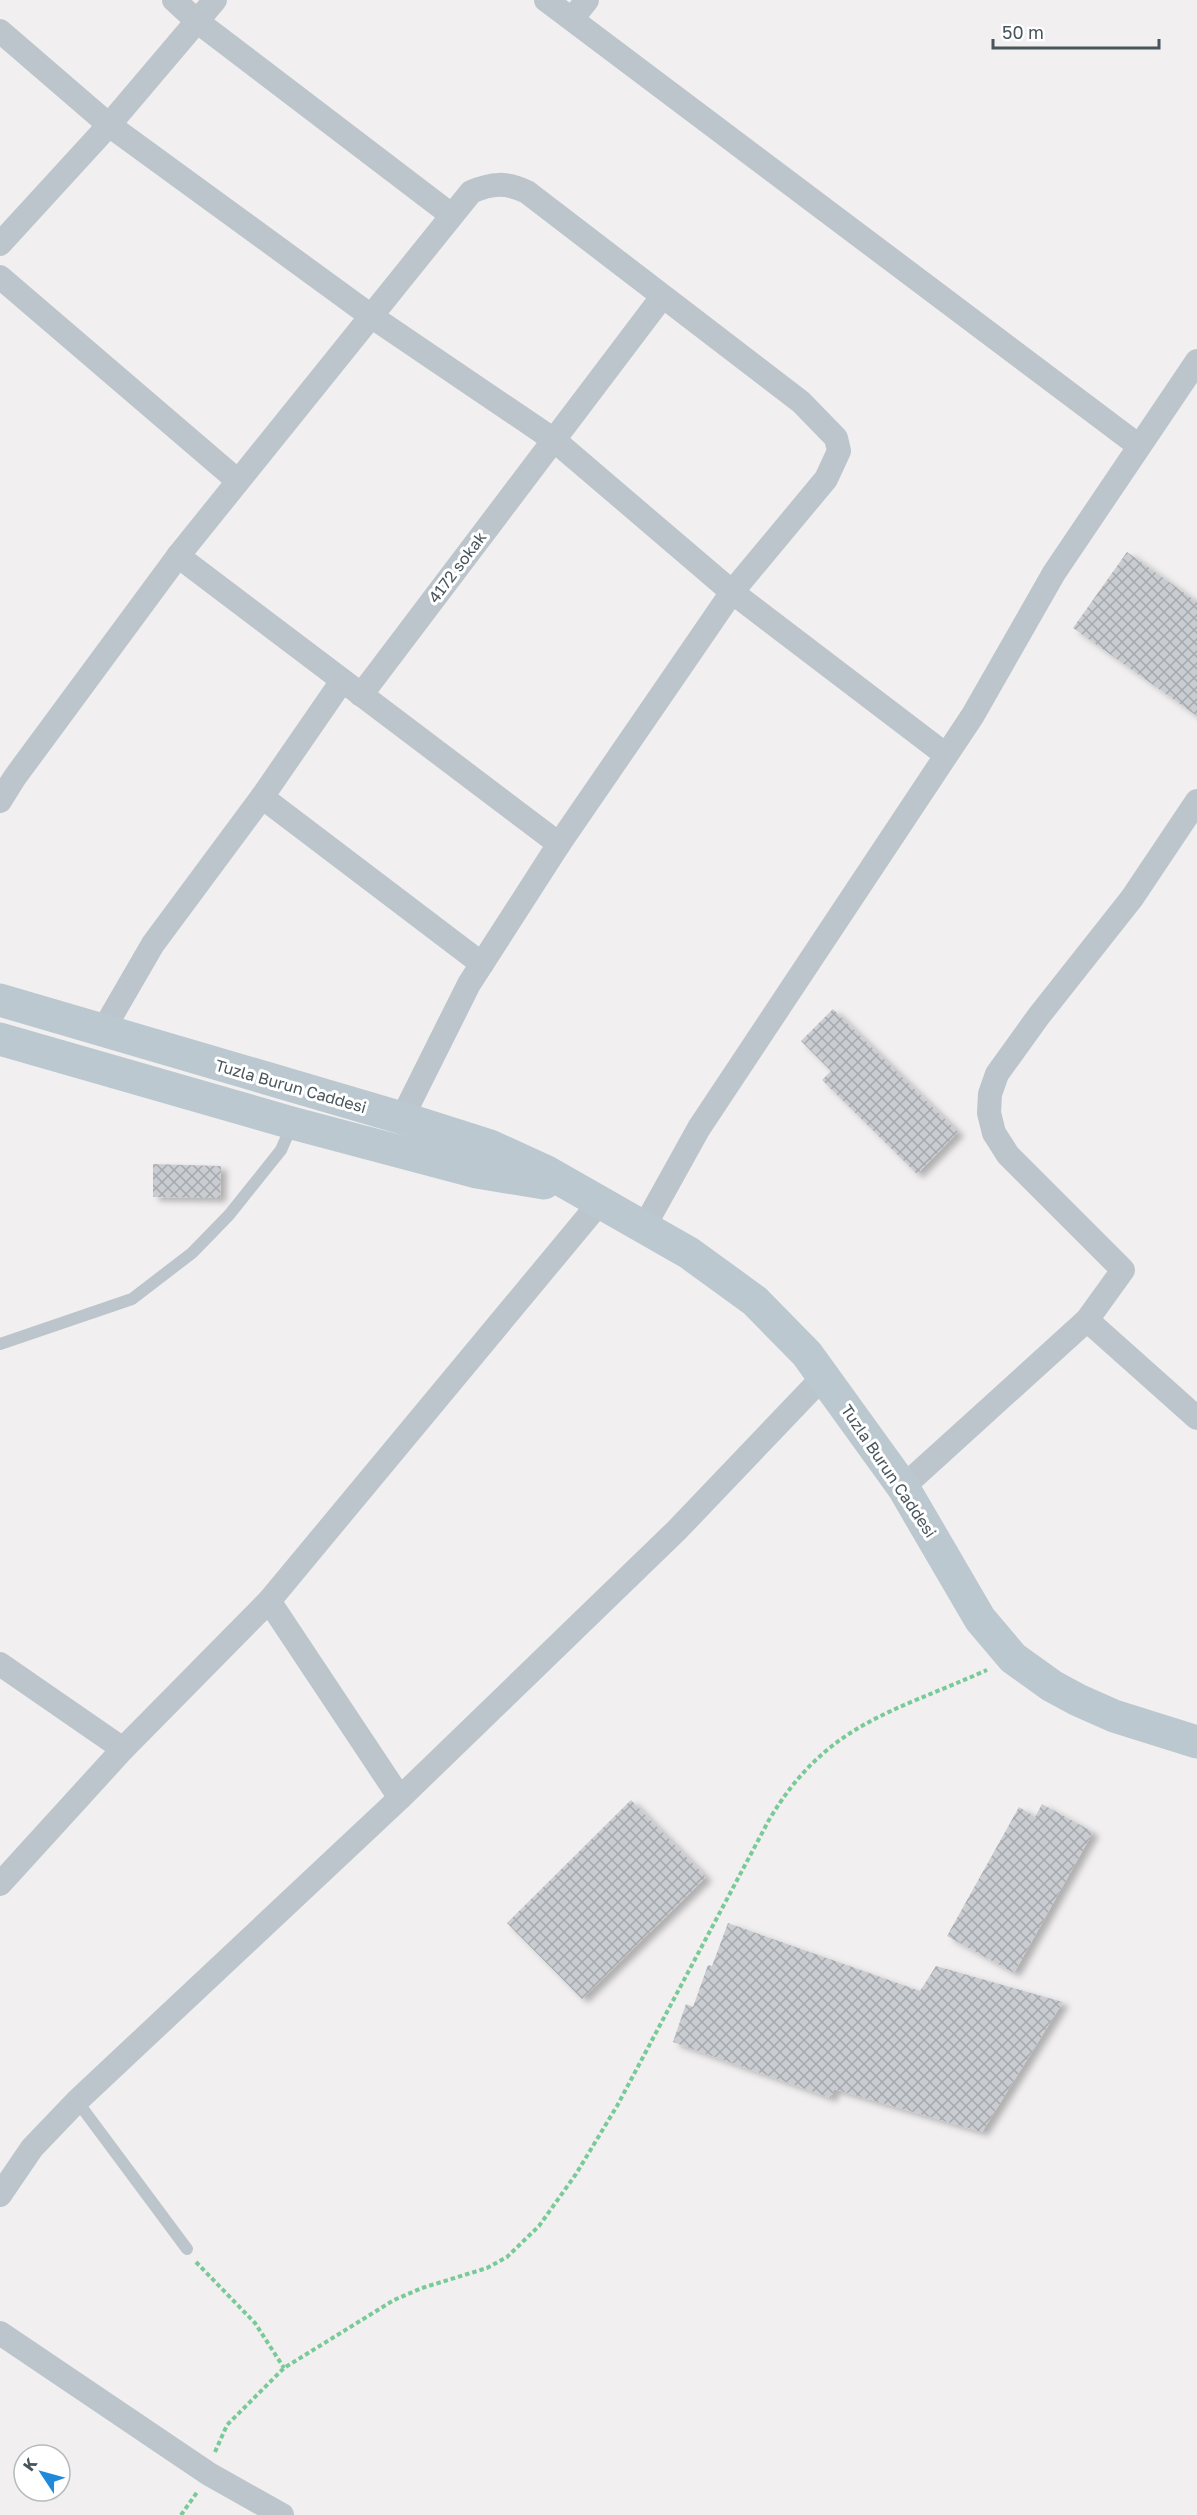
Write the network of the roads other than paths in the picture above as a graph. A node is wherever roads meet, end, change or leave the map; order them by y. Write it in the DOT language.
graph roads {
  1 [pos="174,0"];
  2 [pos="215,0"];
  3 [pos="546,0"];
  4 [pos="580,9"];
  5 [pos="198,22"];
  6 [pos="0,31"];
  7 [pos="109,124"];
  8 [pos="450,214"];
  9 [pos="0,244"];
  10 [pos="0,277"];
  11 [pos="662,297"];
  12 [pos="371,316"];
  13 [pos="1197,361"];
  14 [pos="554,440"];
  15 [pos="1139,446"];
  16 [pos="238,481"];
  17 [pos="178,556"];
  18 [pos="732,592"];
  19 [pos="352,688"];
  20 [pos="946,755"];
  21 [pos="2,793"];
  22 [pos="262,797"];
  23 [pos="1197,801"];
  24 [pos="559,844"];
  25 [pos="482,964"];
  26 [pos="0,1000"];
  27 [pos="102,1032"];
  28 [pos="0,1039"];
  29 [pos="402,1118"];
  30 [pos="292,1124"];
  31 [pos="588,1194"];
  32 [pos="644,1227"];
  33 [pos="1087,1320"];
  34 [pos="0,1344"];
  35 [pos="824,1376"];
  36 [pos="1197,1418"];
  37 [pos="903,1486"];
  38 [pos="269,1601"];
  39 [pos="0,1664"];
  40 [pos="1197,1742"];
  41 [pos="123,1749"];
  42 [pos="400,1798"];
  43 [pos="0,1884"];
  44 [pos="77,2101"];
  45 [pos="0,2195"];
  46 [pos="187,2249"];
  47 [pos="0,2332"];
  48 [pos="277,2514"];
  1 -- 5 [label="street"];
  2 -- 5 [label="street"];
  3 -- 4 [label="street"];
  4 -- 15 [label="street"];
  5 -- 7 [label="street"];
  5 -- 8 [label="street"];
  6 -- 7 [label="street"];
  7 -- 9 [label="street"];
  7 -- 12 [label="street"];
  8 -- 11 [label="street"];
  8 -- 12 [label="street"];
  10 -- 16 [label="street"];
  11 -- 14 [label="street, 4172 sokak"];
  11 -- 18 [label="street"];
  12 -- 14 [label="street"];
  12 -- 16 [label="street"];
  13 -- 15 [label="street"];
  14 -- 18 [label="street"];
  14 -- 19 [label="street, 4172 sokak"];
  15 -- 20 [label="street"];
  16 -- 17 [label="street"];
  17 -- 19 [label="street"];
  17 -- 21 [label="street"];
  18 -- 20 [label="street"];
  18 -- 24 [label="street"];
  19 -- 22 [label="street, 4172 sokak"];
  19 -- 24 [label="street"];
  20 -- 32 [label="street"];
  22 -- 25 [label="street"];
  22 -- 27 [label="street, 4172 sokak"];
  23 -- 33 [label="street"];
  24 -- 25 [label="street"];
  25 -- 29 [label="street"];
  26 -- 27 [label="main road, Tuzla Burun Caddesi"];
  27 -- 29 [label="main road, Tuzla Burun Caddesi"];
  28 -- 30 [label="main road, Tuzla Burun Caddesi"];
  29 -- 31 [label="main road, Tuzla Burun Caddesi"];
  30 -- 31 [label="main road, Tuzla Burun Caddesi"];
  30 -- 34 [label="lane"];
  31 -- 32 [label="main road, Tuzla Burun Caddesi"];
  31 -- 38 [label="street"];
  32 -- 35 [label="main road, Tuzla Burun Caddesi"];
  33 -- 36 [label="street"];
  33 -- 37 [label="street"];
  35 -- 37 [label="main road, Tuzla Burun Caddesi"];
  35 -- 42 [label="street"];
  37 -- 40 [label="main road, Tuzla Burun Caddesi"];
  38 -- 41 [label="street"];
  38 -- 42 [label="street"];
  39 -- 41 [label="street"];
  41 -- 43 [label="street"];
  42 -- 44 [label="street"];
  44 -- 45 [label="street"];
  44 -- 46 [label="lane"];
  47 -- 48 [label="street"];
}
